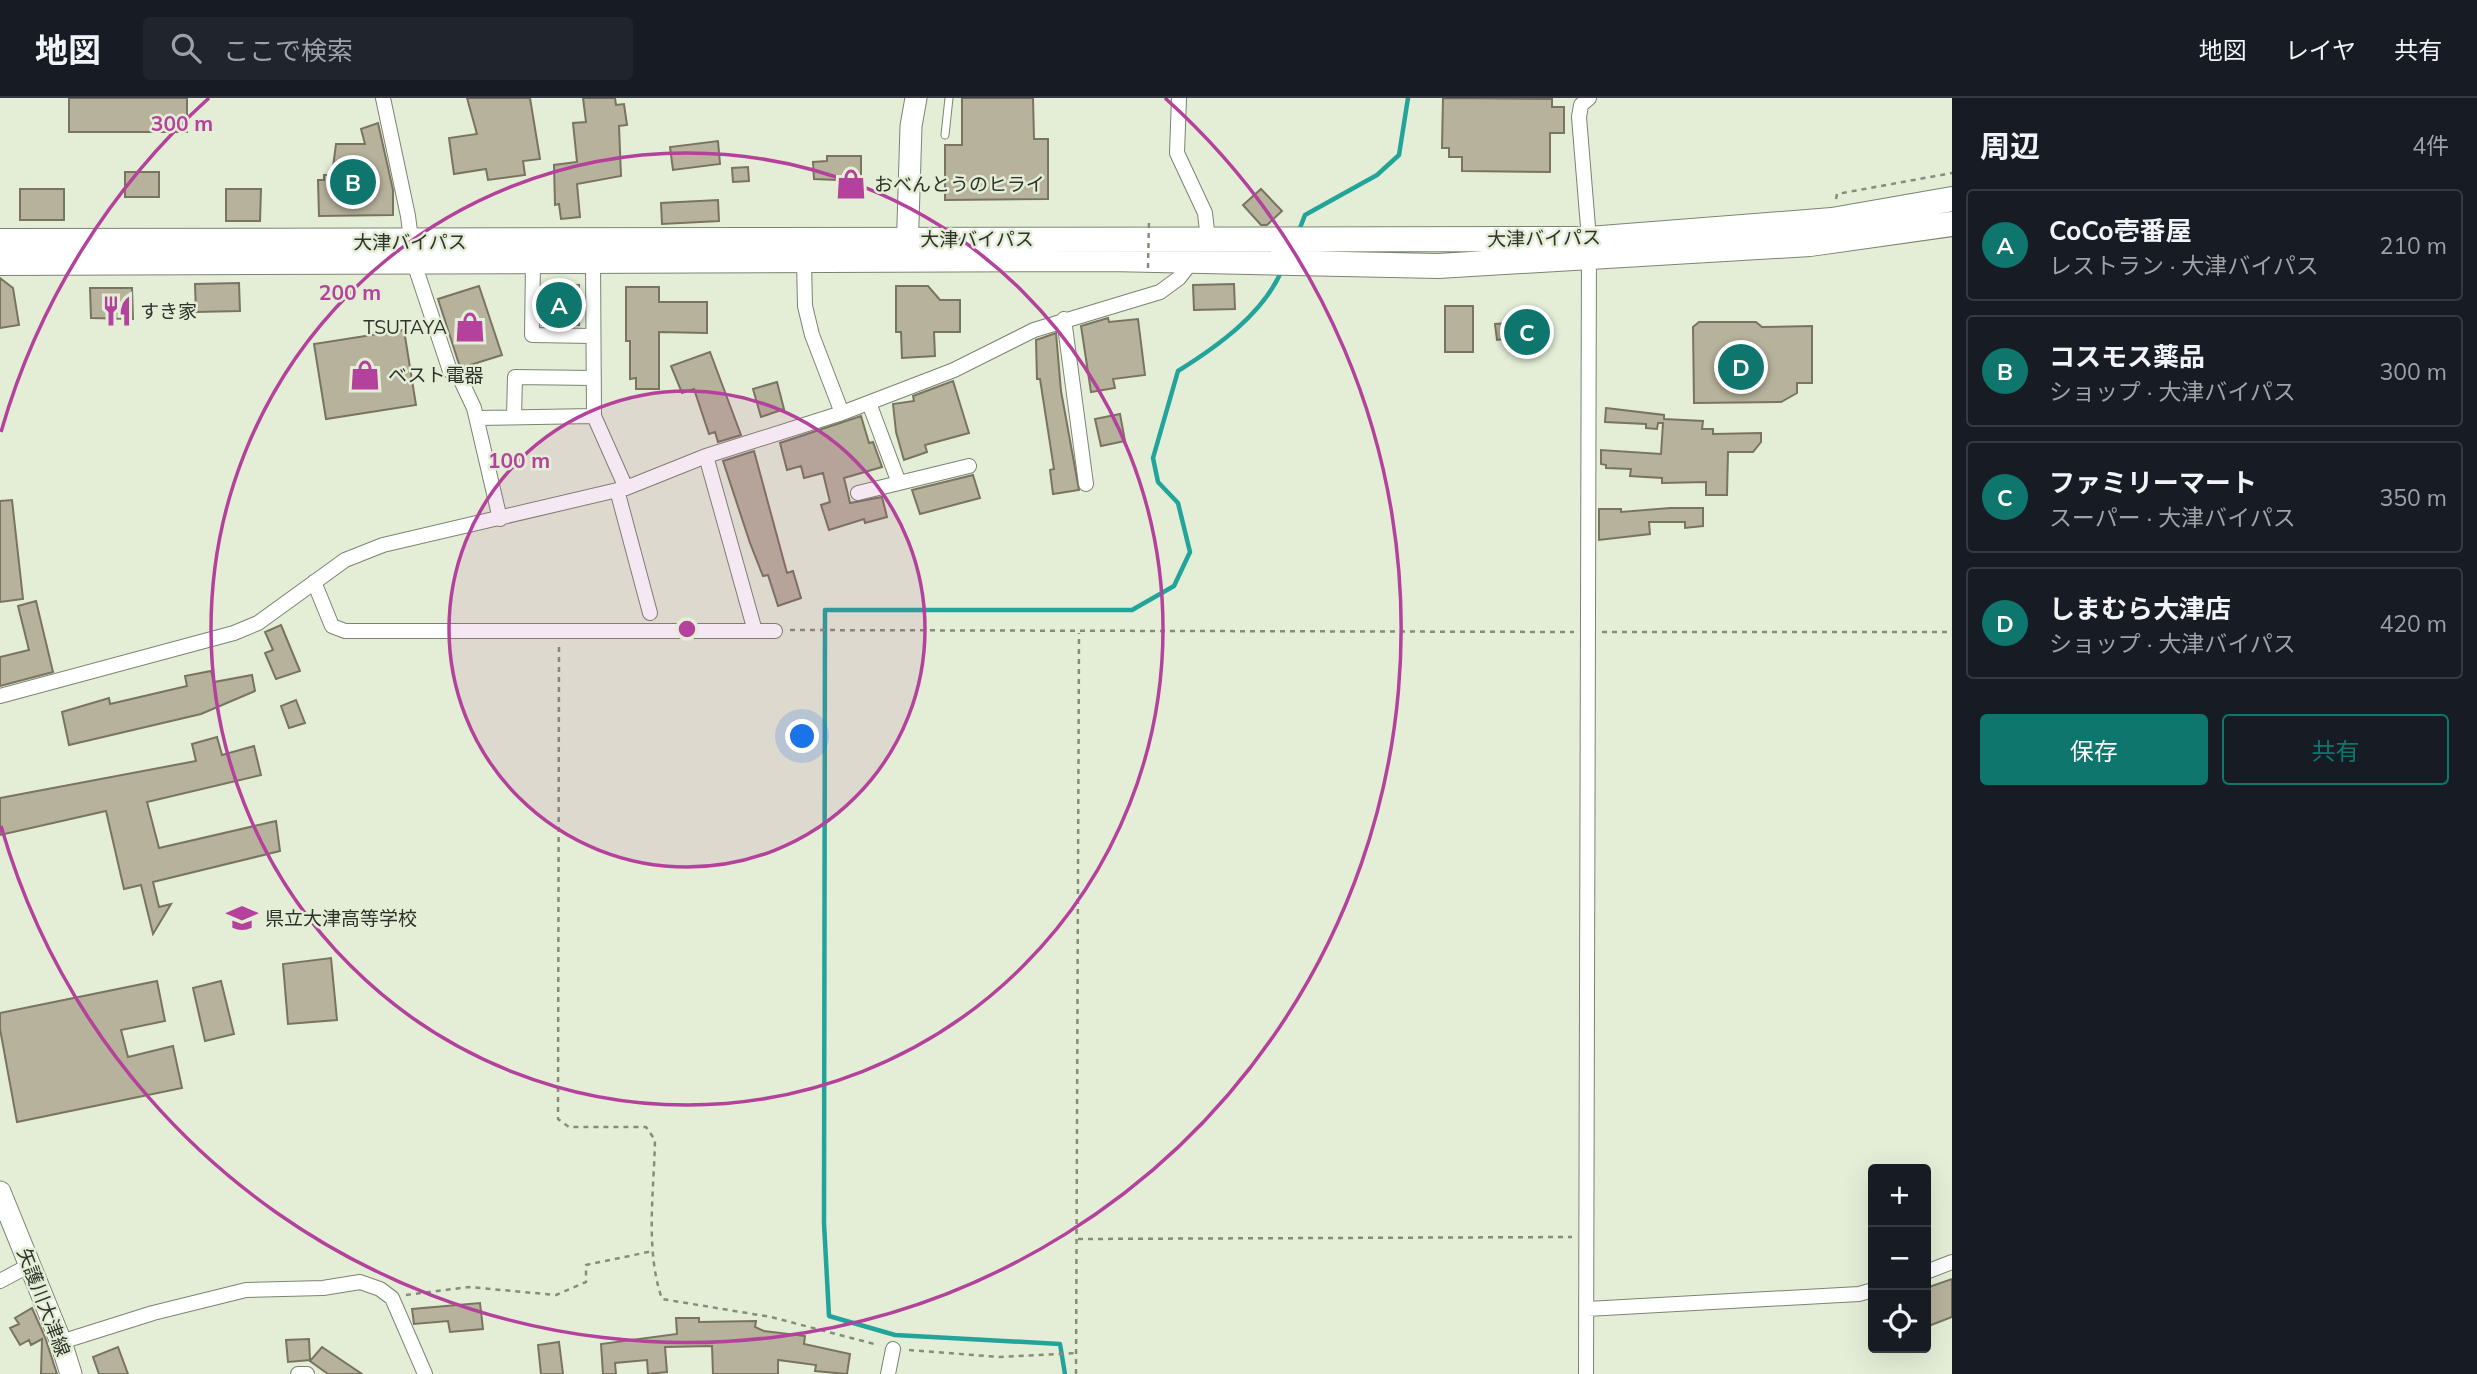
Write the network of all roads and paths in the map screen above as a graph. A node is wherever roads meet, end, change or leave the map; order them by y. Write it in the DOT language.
graph roads {
  1 [pos="383,98"];
  2 [pos="916,98"];
  3 [pos="949,98"];
  4 [pos="1180,98"];
  5 [pos="1589,98"];
  6 [pos="945,135"];
  7 [pos="1952,173"];
  8 [pos="1952,200"];
  9 [pos="1149,219"];
  10 [pos="1832,220"];
  11 [pos="1952,224"];
  12 [pos="1208,240"];
  13 [pos="0,241"];
  14 [pos="1589,249"];
  15 [pos="907,250"];
  16 [pos="413,252"];
  17 [pos="804,261"];
  18 [pos="1192,261"];
  19 [pos="533,262"];
  20 [pos="593,262"];
  21 [pos="0,263"];
  22 [pos="1148,268"];
  23 [pos="1064,319"];
  24 [pos="593,335"];
  25 [pos="594,378"];
  26 [pos="869,403"];
  27 [pos="842,413"];
  28 [pos="594,416"];
  29 [pos="514,417"];
  30 [pos="477,418"];
  31 [pos="706,456"];
  32 [pos="968,466"];
  33 [pos="899,482"];
  34 [pos="1086,484"];
  35 [pos="621,489"];
  36 [pos="859,493"];
  37 [pos="500,519"];
  38 [pos="314,582"];
  39 [pos="650,613"];
  40 [pos="755,631"];
  41 [pos="775,631"];
  42 [pos="1587,632"];
  43 [pos="1952,632"];
  44 [pos="559,633"];
  45 [pos="1079,633"];
  46 [pos="0,696"];
  47 [pos="0,1192"];
  48 [pos="1586,1237"];
  49 [pos="1077,1239"];
  50 [pos="653,1251"];
  51 [pos="1952,1262"];
  52 [pos="30,1265"];
  53 [pos="1931,1270"];
  54 [pos="0,1281"];
  55 [pos="1868,1291"];
  56 [pos="392,1298"];
  57 [pos="1587,1309"];
  58 [pos="61,1342"];
  59 [pos="893,1349"];
  60 [pos="1076,1353"];
  61 [pos="71,1374"];
  62 [pos="298,1374"];
  63 [pos="307,1374"];
  64 [pos="425,1374"];
  65 [pos="888,1374"];
  66 [pos="1076,1374"];
  67 [pos="1586,1374"];
  1 -- 16 [label="street"];
  2 -- 15 [label="main road"];
  3 -- 6 [label="lane"];
  4 -- 12 [label="street"];
  5 -- 14 [label="street"];
  7 -- 10 [label="path"];
  8 -- 10 [label="highway, 大津バイパス"];
  9 -- 22 [label="path, bridge"];
  10 -- 14 [label="highway, 大津バイパス"];
  11 -- 14 [label="highway, 大津バイパス"];
  12 -- 14 [label="highway, 大津バイパス"];
  12 -- 15 [label="highway, 大津バイパス"];
  12 -- 18 [label="street"];
  13 -- 16 [label="highway, 大津バイパス"];
  14 -- 18 [label="highway, 大津バイパス"];
  14 -- 42 [label="street"];
  15 -- 16 [label="highway, 大津バイパス"];
  15 -- 17 [label="highway, 大津バイパス"];
  15 -- 18 [label="highway, 大津バイパス"];
  16 -- 19 [label="highway, 大津バイパス"];
  16 -- 21 [label="highway, 大津バイパス"];
  16 -- 30 [label="street"];
  17 -- 20 [label="highway, 大津バイパス"];
  17 -- 27 [label="street"];
  18 -- 23 [label="street"];
  19 -- 20 [label="highway, 大津バイパス"];
  19 -- 24 [label="street"];
  20 -- 24 [label="street"];
  23 -- 26 [label="street"];
  23 -- 34 [label="street"];
  24 -- 25 [label="street"];
  25 -- 28 [label="street"];
  25 -- 29 [label="street"];
  26 -- 27 [label="street"];
  26 -- 33 [label="street"];
  27 -- 31 [label="street"];
  28 -- 29 [label="street"];
  28 -- 35 [label="street"];
  29 -- 30 [label="street"];
  30 -- 37 [label="street"];
  31 -- 35 [label="street"];
  31 -- 40 [label="street"];
  32 -- 33 [label="street"];
  33 -- 36 [label="street"];
  35 -- 37 [label="street"];
  35 -- 39 [label="street"];
  37 -- 38 [label="street"];
  38 -- 44 [label="street"];
  38 -- 46 [label="street"];
  40 -- 41 [label="street"];
  40 -- 44 [label="street"];
  41 -- 45 [label="path"];
  42 -- 43 [label="path"];
  42 -- 45 [label="path"];
  42 -- 48 [label="street"];
  44 -- 50 [label="path"];
  45 -- 49 [label="path"];
  47 -- 52 [label="main road, 矢護川大津線"];
  48 -- 49 [label="path"];
  48 -- 57 [label="street"];
  49 -- 60 [label="path"];
  50 -- 56 [label="path"];
  50 -- 59 [label="path"];
  51 -- 53 [label="street"];
  52 -- 54 [label="street"];
  52 -- 58 [label="main road, 矢護川大津線"];
  55 -- 57 [label="street"];
  56 -- 58 [label="street"];
  56 -- 64 [label="street"];
  57 -- 67 [label="street"];
  58 -- 61 [label="main road, 矢護川大津線"];
  59 -- 60 [label="path"];
  59 -- 65 [label="street"];
  60 -- 66 [label="path"];
  62 -- 63 [label="street"];
}
